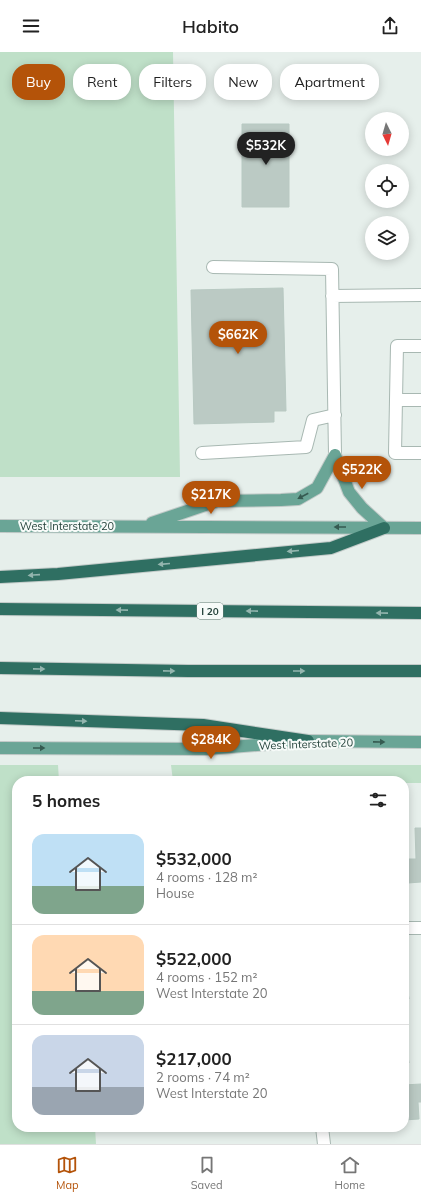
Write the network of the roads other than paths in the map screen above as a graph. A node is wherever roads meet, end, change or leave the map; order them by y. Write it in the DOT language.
graph roads {
  1 [pos="213,267"];
  2 [pos="421,295"];
  3 [pos="332,296"];
  4 [pos="421,346"];
  5 [pos="396,400"];
  6 [pos="421,400"];
  7 [pos="336,415"];
  8 [pos="202,453"];
  9 [pos="421,453"];
  10 [pos="335,455"];
  11 [pos="0,526"];
  12 [pos="143,527"];
  13 [pos="384,528"];
  14 [pos="421,528"];
  15 [pos="0,577"];
  16 [pos="0,609"];
  17 [pos="421,613"];
  18 [pos="0,668"];
  19 [pos="421,671"];
  20 [pos="0,718"];
  21 [pos="308,741"];
  22 [pos="421,742"];
  23 [pos="0,748"];
  24 [pos="409,928"];
  25 [pos="421,928"];
  26 [pos="323,1132"];
  27 [pos="324,1144"];
  1 -- 3 [label="street"];
  2 -- 3 [label="street"];
  3 -- 7 [label="street"];
  4 -- 5 [label="street"];
  5 -- 6 [label="street"];
  5 -- 9 [label="street"];
  7 -- 8 [label="street"];
  7 -- 10 [label="street"];
  10 -- 12 [label="main road, one-way"];
  10 -- 13 [label="main road"];
  11 -- 12 [label="main road, West Interstate 20"];
  13 -- 12 [label="main road, West Interstate 20, one-way"];
  13 -- 14 [label="main road, West Interstate 20"];
  13 -- 15 [label="highway, one-way"];
  17 -- 16 [label="highway, I 20, one-way"];
  18 -- 19 [label="highway, one-way"];
  20 -- 21 [label="highway, one-way"];
  21 -- 22 [label="main road, West Interstate 20, one-way"];
  23 -- 21 [label="main road, West Interstate 20, one-way"];
  24 -- 25 [label="street"];
  26 -- 27 [label="street"];
}
